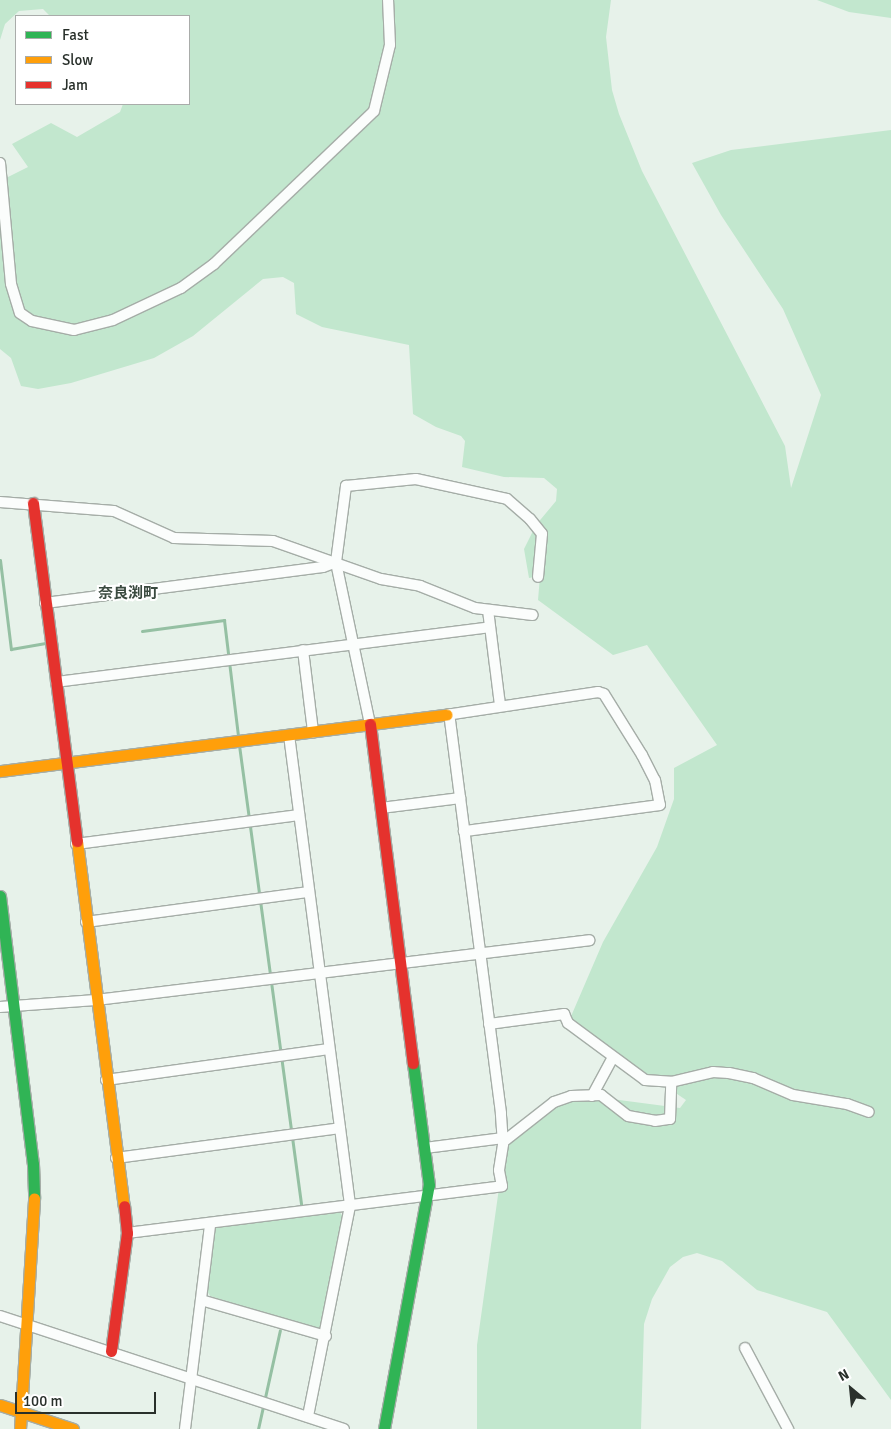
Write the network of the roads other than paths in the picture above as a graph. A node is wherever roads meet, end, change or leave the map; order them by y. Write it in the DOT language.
graph roads {
  1 [pos="388,0"];
  2 [pos="0,164"];
  3 [pos="0,502"];
  4 [pos="33,503"];
  5 [pos="336,562"];
  6 [pos="538,578"];
  7 [pos="45,603"];
  8 [pos="488,610"];
  9 [pos="533,615"];
  10 [pos="490,627"];
  11 [pos="353,643"];
  12 [pos="303,650"];
  13 [pos="56,682"];
  14 [pos="500,705"];
  15 [pos="447,714"];
  16 [pos="370,724"];
  17 [pos="313,732"];
  18 [pos="289,735"];
  19 [pos="66,763"];
  20 [pos="0,771"];
  21 [pos="460,798"];
  22 [pos="381,808"];
  23 [pos="299,815"];
  24 [pos="464,831"];
  25 [pos="76,844"];
  26 [pos="309,892"];
  27 [pos="0,896"];
  28 [pos="86,922"];
  29 [pos="589,940"];
  30 [pos="480,951"];
  31 [pos="401,961"];
  32 [pos="319,972"];
  33 [pos="96,1000"];
  34 [pos="15,1006"];
  35 [pos="0,1007"];
  36 [pos="489,1024"];
  37 [pos="329,1049"];
  38 [pos="613,1057"];
  39 [pos="106,1080"];
  40 [pos="671,1082"];
  41 [pos="592,1096"];
  42 [pos="869,1112"];
  43 [pos="340,1128"];
  44 [pos="503,1140"];
  45 [pos="425,1148"];
  46 [pos="116,1158"];
  47 [pos="428,1196"];
  48 [pos="350,1206"];
  49 [pos="210,1224"];
  50 [pos="127,1233"];
  51 [pos="201,1300"];
  52 [pos="0,1316"];
  53 [pos="29,1326"];
  54 [pos="326,1336"];
  55 [pos="745,1348"];
  56 [pos="111,1351"];
  57 [pos="190,1378"];
  58 [pos="0,1405"];
  59 [pos="21,1412"];
  60 [pos="308,1417"];
  61 [pos="20,1429"];
  62 [pos="73,1429"];
  63 [pos="185,1429"];
  64 [pos="344,1429"];
  65 [pos="384,1429"];
  66 [pos="788,1429"];
  1 -- 2 [label="street"];
  3 -- 4 [label="street"];
  4 -- 5 [label="street"];
  4 -- 7 [label="street"];
  5 -- 6 [label="street"];
  5 -- 7 [label="street"];
  5 -- 8 [label="street"];
  5 -- 11 [label="street"];
  7 -- 13 [label="street"];
  8 -- 9 [label="street"];
  8 -- 10 [label="street"];
  10 -- 11 [label="street"];
  10 -- 14 [label="street"];
  11 -- 12 [label="street"];
  11 -- 16 [label="street"];
  12 -- 13 [label="street"];
  12 -- 17 [label="street"];
  13 -- 19 [label="street"];
  14 -- 15 [label="street"];
  14 -- 24 [label="street"];
  15 -- 16 [label="street"];
  15 -- 21 [label="street"];
  16 -- 17 [label="street"];
  16 -- 22 [label="street"];
  17 -- 18 [label="street"];
  18 -- 19 [label="street"];
  18 -- 23 [label="street"];
  19 -- 20 [label="street"];
  19 -- 25 [label="street"];
  21 -- 22 [label="street"];
  21 -- 24 [label="street"];
  22 -- 31 [label="street"];
  23 -- 25 [label="street"];
  23 -- 26 [label="street"];
  24 -- 30 [label="street"];
  25 -- 28 [label="street"];
  26 -- 28 [label="street"];
  26 -- 32 [label="street"];
  27 -- 34 [label="street"];
  28 -- 33 [label="street"];
  29 -- 30 [label="street"];
  30 -- 31 [label="street"];
  30 -- 36 [label="street"];
  31 -- 32 [label="street"];
  31 -- 45 [label="street"];
  32 -- 33 [label="street"];
  32 -- 37 [label="street"];
  33 -- 34 [label="street"];
  33 -- 39 [label="street"];
  34 -- 35 [label="street"];
  34 -- 53 [label="street"];
  36 -- 38 [label="street"];
  36 -- 44 [label="street"];
  37 -- 39 [label="street"];
  37 -- 43 [label="street"];
  38 -- 40 [label="street"];
  38 -- 41 [label="street"];
  39 -- 46 [label="street"];
  40 -- 41 [label="street"];
  40 -- 42 [label="street"];
  41 -- 44 [label="street"];
  43 -- 46 [label="street"];
  43 -- 48 [label="street"];
  44 -- 45 [label="street"];
  44 -- 47 [label="street"];
  45 -- 47 [label="street"];
  46 -- 50 [label="street"];
  47 -- 48 [label="street"];
  47 -- 65 [label="street"];
  48 -- 49 [label="street"];
  48 -- 54 [label="street"];
  49 -- 50 [label="street"];
  49 -- 51 [label="street"];
  50 -- 56 [label="street"];
  51 -- 54 [label="street"];
  51 -- 57 [label="street"];
  52 -- 53 [label="street"];
  53 -- 56 [label="street"];
  53 -- 59 [label="street"];
  54 -- 60 [label="street"];
  55 -- 66 [label="street"];
  56 -- 57 [label="street"];
  57 -- 60 [label="street"];
  57 -- 63 [label="street"];
  58 -- 59 [label="street"];
  59 -- 61 [label="street"];
  59 -- 62 [label="street"];
  60 -- 64 [label="street"];
}
